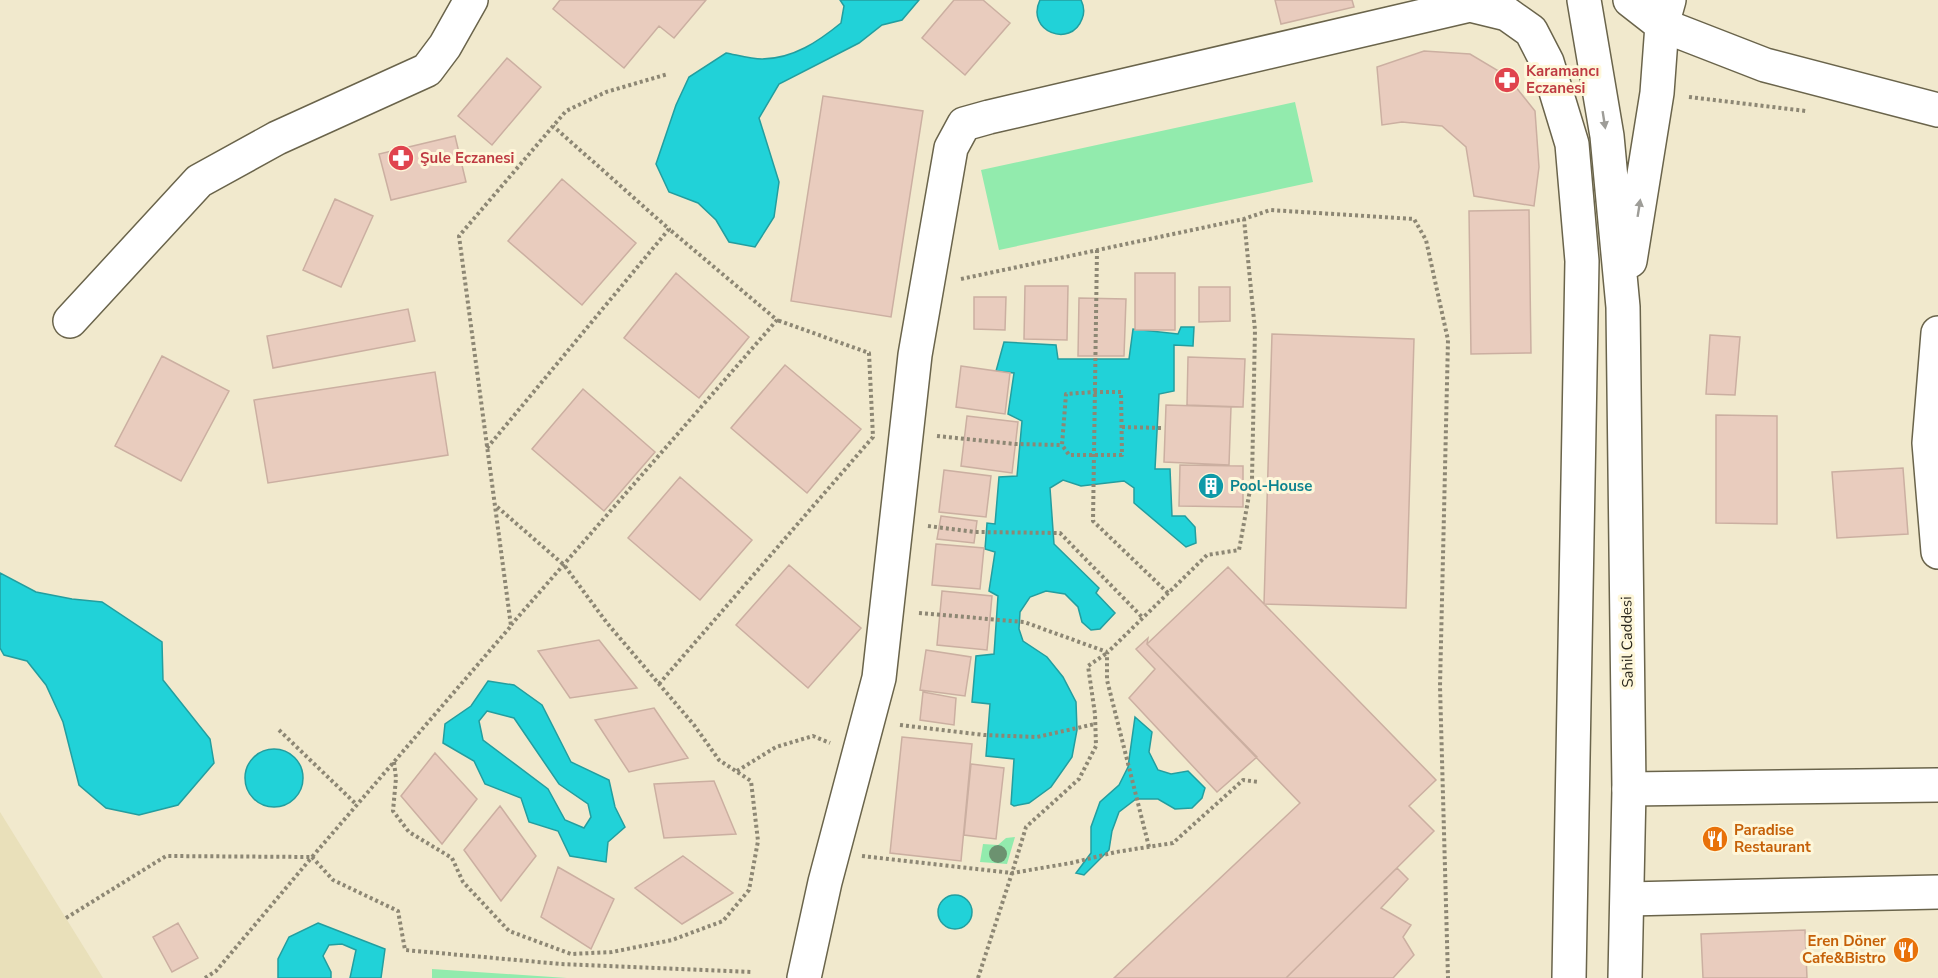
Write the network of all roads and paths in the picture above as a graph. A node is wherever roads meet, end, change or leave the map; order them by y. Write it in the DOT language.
graph roads {
  1 [pos="471,0"];
  2 [pos="1584,0"];
  3 [pos="1630,0"];
  4 [pos="1665,12"];
  5 [pos="668,74"];
  6 [pos="1658,93"];
  7 [pos="1938,110"];
  8 [pos="1817,112"];
  9 [pos="553,126"];
  10 [pos="1244,219"];
  11 [pos="669,229"];
  12 [pos="1097,250"];
  13 [pos="957,282"];
  14 [pos="1623,307"];
  15 [pos="777,320"];
  16 [pos="70,321"];
  17 [pos="1938,333"];
  18 [pos="1094,393"];
  19 [pos="1122,427"];
  20 [pos="1162,428"];
  21 [pos="934,436"];
  22 [pos="1062,445"];
  23 [pos="487,448"];
  24 [pos="1095,455"];
  25 [pos="494,504"];
  26 [pos="923,526"];
  27 [pos="1938,552"];
  28 [pos="564,565"];
  29 [pos="1168,593"];
  30 [pos="913,612"];
  31 [pos="1143,618"];
  32 [pos="511,626"];
  33 [pos="1107,653"];
  34 [pos="659,684"];
  35 [pos="1095,724"];
  36 [pos="898,725"];
  37 [pos="279,730"];
  38 [pos="858,755"];
  39 [pos="394,762"];
  40 [pos="736,771"];
  41 [pos="1259,782"];
  42 [pos="1938,785"];
  43 [pos="1629,789"];
  44 [pos="357,806"];
  45 [pos="1149,847"];
  46 [pos="855,855"];
  47 [pos="312,857"];
  48 [pos="1012,873"];
  49 [pos="1938,892"];
  50 [pos="1628,899"];
  51 [pos="66,918"];
  52 [pos="751,972"];
  53 [pos="205,978"];
  54 [pos="804,978"];
  55 [pos="978,978"];
  56 [pos="1448,978"];
  57 [pos="1569,978"];
  58 [pos="1625,978"];
  1 -- 16 [label="street"];
  2 -- 14 [label="street, one-way"];
  3 -- 4 [label="street"];
  4 -- 6 [label="street"];
  4 -- 7 [label="street"];
  5 -- 9 [label="path"];
  6 -- 8 [label="path"];
  14 -- 6 [label="street, one-way"];
  9 -- 11 [label="path"];
  9 -- 23 [label="path"];
  10 -- 12 [label="path"];
  10 -- 29 [label="path"];
  10 -- 56 [label="path"];
  11 -- 15 [label="path"];
  11 -- 23 [label="path"];
  12 -- 13 [label="path"];
  12 -- 18 [label="path"];
  14 -- 43 [label="street, Sahil Caddesi"];
  15 -- 28 [label="path"];
  15 -- 34 [label="path"];
  17 -- 27 [label="street"];
  18 -- 19 [label="path"];
  18 -- 22 [label="path"];
  18 -- 24 [label="path"];
  19 -- 20 [label="path"];
  19 -- 24 [label="path"];
  21 -- 22 [label="path"];
  22 -- 24 [label="path"];
  23 -- 25 [label="path"];
  24 -- 29 [label="path"];
  25 -- 28 [label="path"];
  25 -- 32 [label="path"];
  26 -- 31 [label="path"];
  28 -- 32 [label="path"];
  28 -- 34 [label="path"];
  29 -- 31 [label="path"];
  30 -- 33 [label="path"];
  31 -- 33 [label="path"];
  32 -- 39 [label="path"];
  33 -- 35 [label="path"];
  33 -- 45 [label="path"];
  34 -- 40 [label="path"];
  35 -- 36 [label="path"];
  35 -- 48 [label="path"];
  37 -- 44 [label="path"];
  38 -- 40 [label="path"];
  38 -- 54 [label="street"];
  38 -- 57 [label="street"];
  39 -- 40 [label="path"];
  39 -- 44 [label="path"];
  41 -- 45 [label="path"];
  42 -- 43 [label="street"];
  43 -- 50 [label="street, Sahil Caddesi"];
  44 -- 47 [label="path"];
  45 -- 48 [label="path"];
  46 -- 48 [label="path"];
  47 -- 51 [label="path"];
  47 -- 52 [label="path"];
  47 -- 53 [label="path"];
  48 -- 55 [label="path"];
  49 -- 50 [label="street"];
  50 -- 58 [label="street, Sahil Caddesi"];
}
